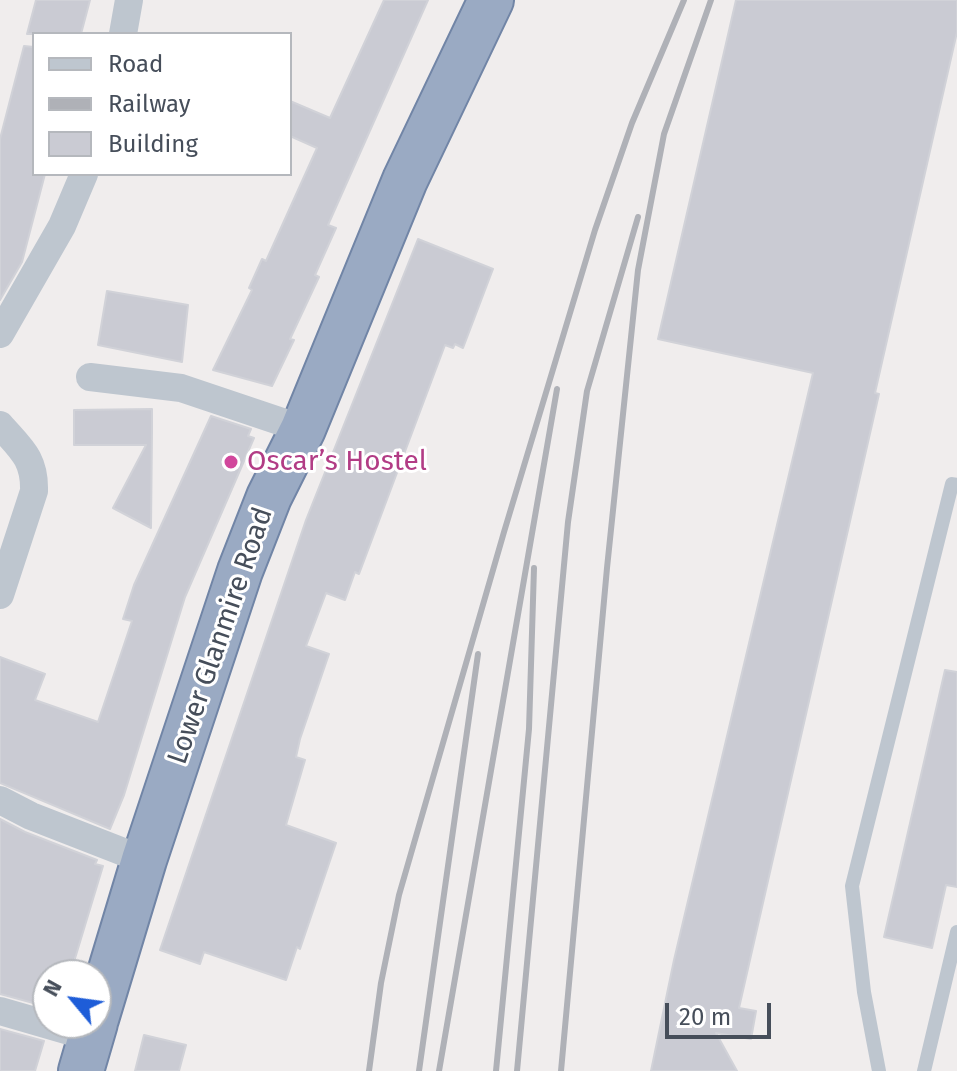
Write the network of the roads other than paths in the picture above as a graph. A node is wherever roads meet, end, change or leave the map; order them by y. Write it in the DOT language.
graph roads {
  1 [pos="129,0"];
  2 [pos="491,0"];
  3 [pos="123,32"];
  4 [pos="83,176"];
  5 [pos="0,334"];
  6 [pos="90,377"];
  7 [pos="0,425"];
  8 [pos="303,429"];
  9 [pos="957,485"];
  10 [pos="0,595"];
  11 [pos="0,800"];
  12 [pos="144,860"];
  13 [pos="957,932"];
  14 [pos="112,965"];
  15 [pos="0,1011"];
  16 [pos="32,1021"];
  17 [pos="879,1071"];
  18 [pos="924,1071"];
  1 -- 3 [label="street"];
  2 -- 8 [label="highway, Lower Glanmire Road"];
  4 -- 5 [label="street"];
  6 -- 8 [label="street"];
  7 -- 10 [label="street"];
  8 -- 12 [label="highway, Lower Glanmire Road"];
  9 -- 17 [label="lane"];
  11 -- 12 [label="street"];
  12 -- 14 [label="highway, Lower Glanmire Road"];
  13 -- 18 [label="lane"];
  15 -- 16 [label="street"];
}
